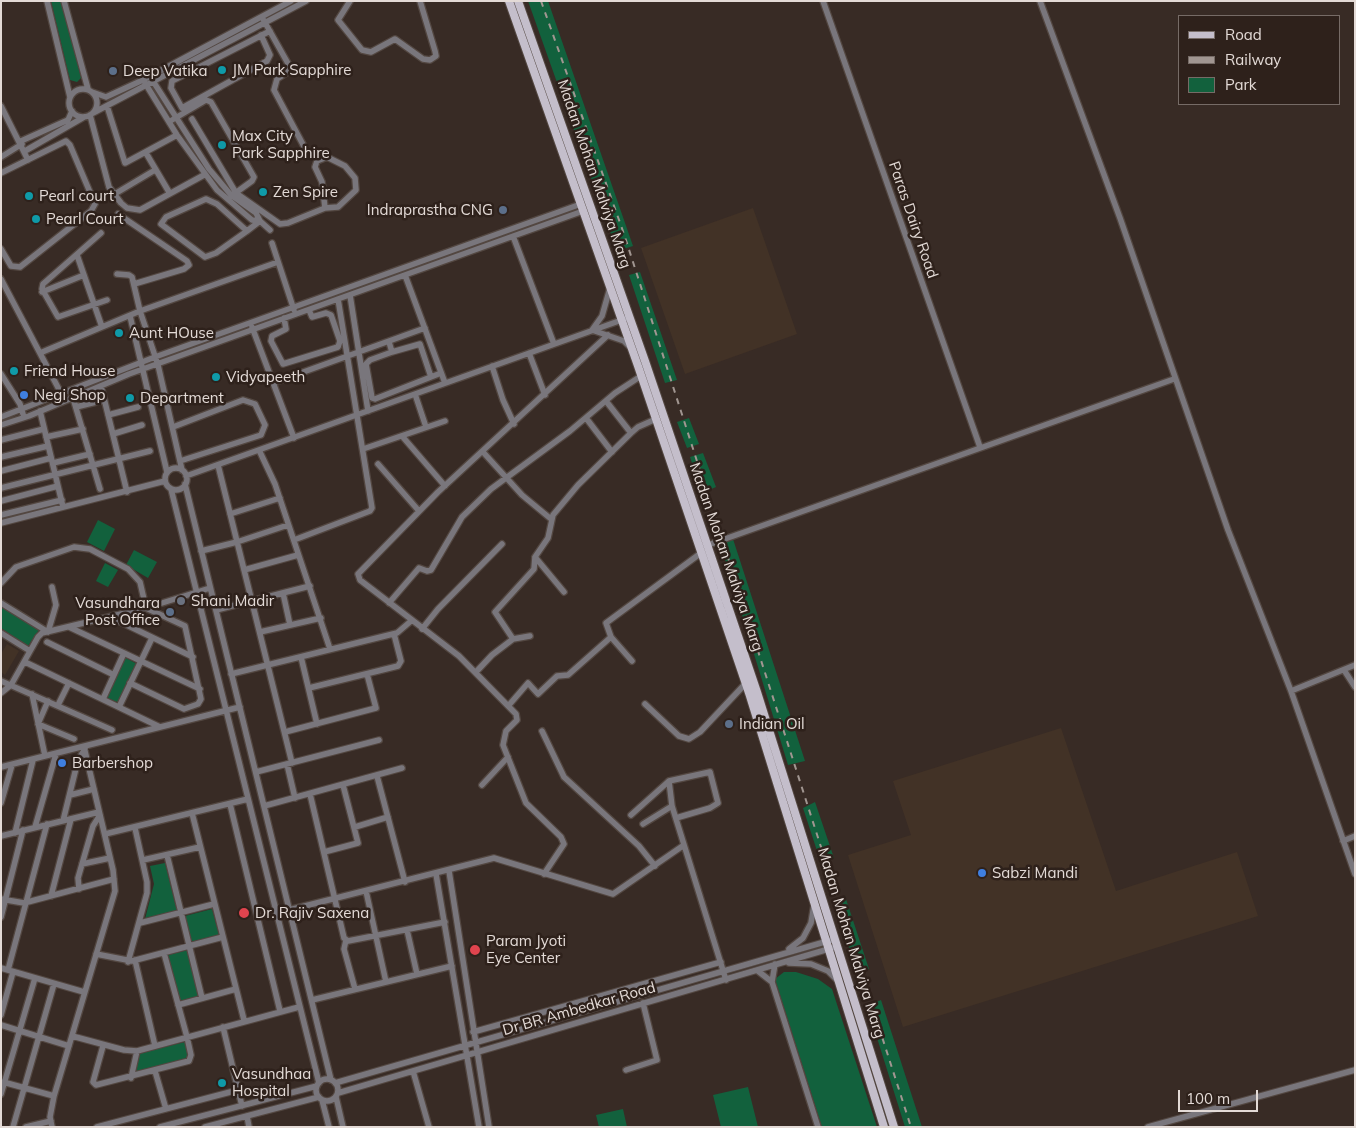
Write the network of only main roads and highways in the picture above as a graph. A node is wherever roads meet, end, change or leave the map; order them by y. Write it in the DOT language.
graph roads {
  1 [pos="509,1"];
  2 [pos="518,1"];
  3 [pos="626,318"];
  4 [pos="884,1127"];
  5 [pos="894,1127"];
  1 -- 3 [label="main road, Madan Mohan Malviya Marg"];
  2 -- 3 [label="main road, Madan Mohan Malviya Marg"];
  3 -- 4 [label="main road, Madan Mohan Malviya Marg"];
  3 -- 5 [label="main road, Madan Mohan Malviya Marg"];
}
